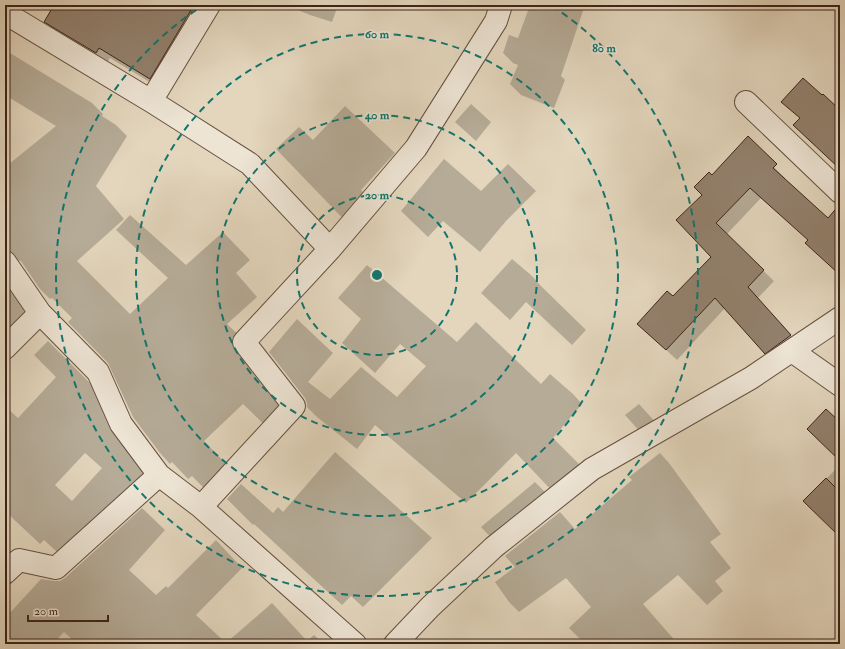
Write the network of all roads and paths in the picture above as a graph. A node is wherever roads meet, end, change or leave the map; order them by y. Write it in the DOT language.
graph roads {
  1 [pos="209,5"];
  2 [pos="501,5"];
  3 [pos="5,13"];
  4 [pos="151,101"];
  5 [pos="746,102"];
  6 [pos="840,192"];
  7 [pos="330,249"];
  8 [pos="5,262"];
  9 [pos="40,313"];
  10 [pos="840,318"];
  11 [pos="5,348"];
  12 [pos="792,351"];
  13 [pos="840,385"];
  14 [pos="159,475"];
  15 [pos="201,507"];
  16 [pos="5,573"];
  17 [pos="355,644"];
  18 [pos="395,644"];
  1 -- 4 [label="street"];
  2 -- 7 [label="street"];
  3 -- 4 [label="street"];
  4 -- 7 [label="street"];
  5 -- 6 [label="street"];
  7 -- 15 [label="street"];
  8 -- 9 [label="street"];
  9 -- 11 [label="street"];
  9 -- 14 [label="street"];
  10 -- 12 [label="street"];
  12 -- 13 [label="street"];
  12 -- 18 [label="street"];
  14 -- 15 [label="street"];
  14 -- 16 [label="street"];
  15 -- 17 [label="street"];
}
